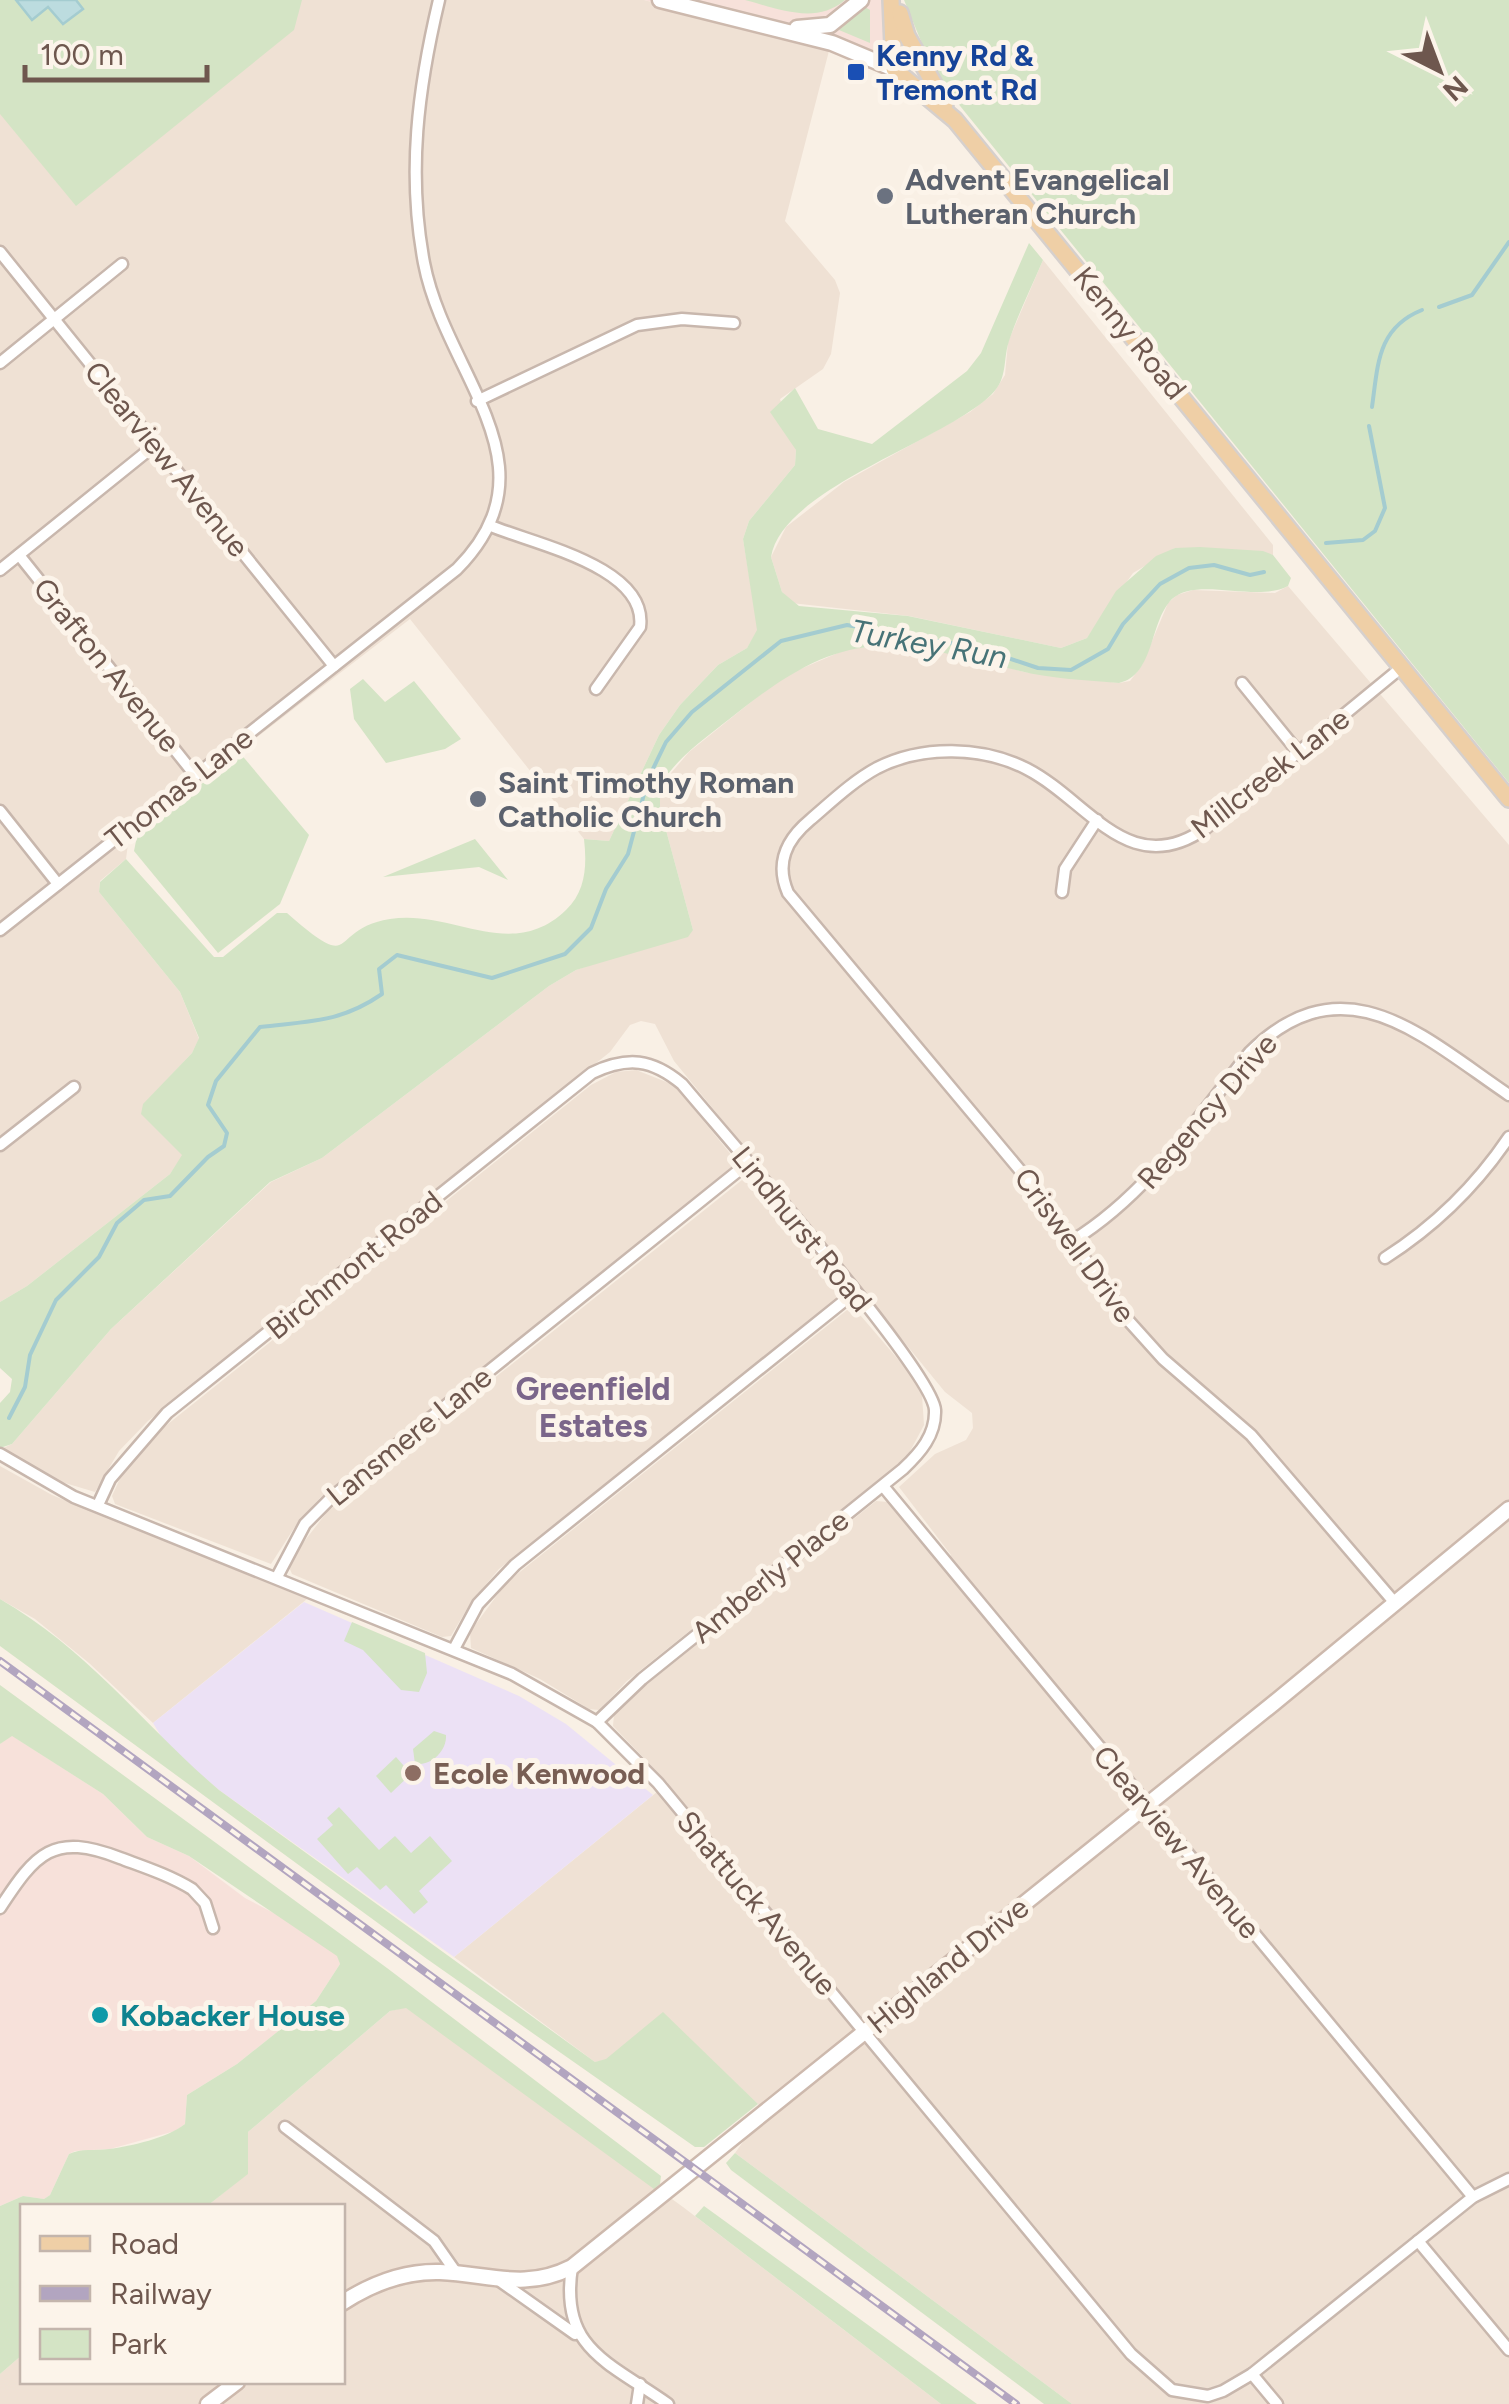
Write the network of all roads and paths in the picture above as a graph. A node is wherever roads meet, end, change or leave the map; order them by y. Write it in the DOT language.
graph roads {
  1 [pos="439,0"];
  2 [pos="660,0"];
  3 [pos="862,0"];
  4 [pos="894,0"];
  5 [pos="773,27"];
  6 [pos="894,70"];
  7 [pos="956,120"];
  8 [pos="0,252"];
  9 [pos="122,264"];
  10 [pos="54,319"];
  11 [pos="734,323"];
  12 [pos="0,362"];
  13 [pos="478,401"];
  14 [pos="155,445"];
  15 [pos="492,526"];
  16 [pos="19,555"];
  17 [pos="0,570"];
  18 [pos="334,666"];
  19 [pos="1402,667"];
  20 [pos="1242,683"];
  21 [pos="596,690"];
  22 [pos="1298,752"];
  23 [pos="196,775"];
  24 [pos="1509,799"];
  25 [pos="0,812"];
  26 [pos="1097,820"];
  27 [pos="781,868"];
  28 [pos="58,884"];
  29 [pos="1062,892"];
  30 [pos="0,930"];
  31 [pos="638,1060"];
  32 [pos="74,1088"];
  33 [pos="1509,1095"];
  34 [pos="1509,1138"];
  35 [pos="0,1145"];
  36 [pos="748,1163"];
  37 [pos="1072,1240"];
  38 [pos="1385,1258"];
  39 [pos="854,1293"];
  40 [pos="934,1423"];
  41 [pos="0,1454"];
  42 [pos="882,1486"];
  43 [pos="98,1505"];
  44 [pos="1509,1509"];
  45 [pos="277,1576"];
  46 [pos="1395,1603"];
  47 [pos="454,1649"];
  48 [pos="596,1722"];
  49 [pos="1147,1806"];
  50 [pos="0,1908"];
  51 [pos="213,1928"];
  52 [pos="864,2032"];
  53 [pos="284,2127"];
  54 [pos="1509,2179"];
  55 [pos="1473,2197"];
  56 [pos="1418,2241"];
  57 [pos="572,2267"];
  58 [pos="457,2274"];
  59 [pos="500,2282"];
  60 [pos="345,2302"];
  61 [pos="576,2335"];
  62 [pos="1509,2350"];
  63 [pos="1252,2374"];
  64 [pos="234,2384"];
  65 [pos="640,2384"];
  66 [pos="208,2404"];
  67 [pos="637,2404"];
  68 [pos="668,2404"];
  69 [pos="1277,2404"];
  1 -- 13 [label="street"];
  2 -- 5 [label="street, Kenny Road"];
  3 -- 5 [label="street"];
  4 -- 6 [label="main road"];
  4 -- 7 [label="main road"];
  5 -- 6 [label="street, Kenny Road"];
  6 -- 7 [label="main road, Kenny Road"];
  7 -- 19 [label="main road, Kenny Road"];
  8 -- 10 [label="street, Clearview Avenue"];
  9 -- 10 [label="street"];
  10 -- 12 [label="street"];
  10 -- 14 [label="street, Clearview Avenue"];
  11 -- 13 [label="street"];
  13 -- 15 [label="street"];
  14 -- 16 [label="street"];
  14 -- 18 [label="street, Clearview Avenue"];
  15 -- 18 [label="street, Thomas Lane"];
  15 -- 21 [label="street"];
  16 -- 17 [label="street"];
  16 -- 23 [label="street, Grafton Avenue"];
  18 -- 23 [label="street, Thomas Lane"];
  19 -- 22 [label="street, Millcreek Lane"];
  19 -- 24 [label="main road, Kenny Road"];
  20 -- 22 [label="street"];
  22 -- 26 [label="street, Millcreek Lane"];
  23 -- 28 [label="street, Thomas Lane"];
  25 -- 28 [label="street"];
  26 -- 27 [label="street, Millcreek Lane"];
  26 -- 29 [label="street"];
  27 -- 37 [label="street, Criswell Drive"];
  28 -- 30 [label="street, Thomas Lane"];
  31 -- 36 [label="street, Lindhurst Road"];
  31 -- 43 [label="street, Birchmont Road"];
  32 -- 35 [label="street"];
  33 -- 37 [label="street, Regency Drive"];
  34 -- 38 [label="street"];
  36 -- 39 [label="street, Lindhurst Road"];
  36 -- 45 [label="street, Lansmere Lane"];
  37 -- 46 [label="street, Criswell Drive"];
  39 -- 40 [label="street, Lindhurst Road"];
  39 -- 47 [label="street"];
  40 -- 42 [label="street, Amberly Place"];
  41 -- 43 [label="street, Shattuck Avenue"];
  42 -- 48 [label="street, Amberly Place"];
  42 -- 49 [label="street, Clearview Avenue"];
  43 -- 45 [label="street, Shattuck Avenue"];
  44 -- 46 [label="street, Highland Drive"];
  45 -- 47 [label="street, Shattuck Avenue"];
  46 -- 49 [label="street, Highland Drive"];
  47 -- 48 [label="street, Shattuck Avenue"];
  48 -- 52 [label="street, Shattuck Avenue"];
  49 -- 52 [label="street, Highland Drive"];
  49 -- 55 [label="street, Clearview Avenue"];
  50 -- 51 [label="street"];
  52 -- 57 [label="street, Highland Drive"];
  52 -- 63 [label="street, Shattuck Avenue"];
  53 -- 58 [label="street"];
  54 -- 55 [label="street"];
  55 -- 56 [label="street"];
  56 -- 62 [label="street"];
  56 -- 63 [label="street"];
  57 -- 59 [label="street, Highland Drive"];
  57 -- 61 [label="street"];
  58 -- 59 [label="street, Highland Drive"];
  58 -- 60 [label="street, Highland Drive"];
  59 -- 61 [label="street"];
  61 -- 65 [label="street"];
  63 -- 69 [label="street"];
  64 -- 66 [label="street"];
  65 -- 67 [label="street"];
  65 -- 68 [label="street"];
}
